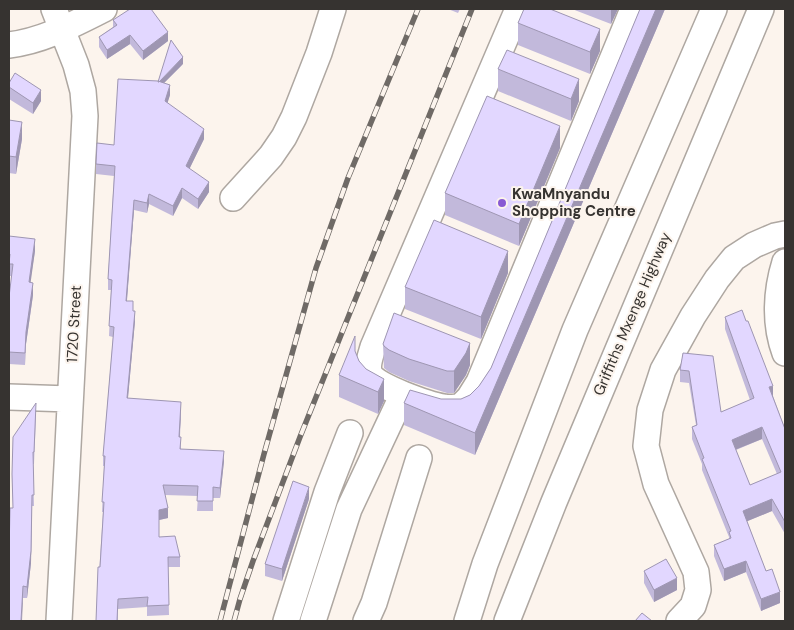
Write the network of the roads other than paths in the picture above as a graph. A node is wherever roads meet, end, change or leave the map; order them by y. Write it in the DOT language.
graph roads {
  1 [pos="104,9"];
  2 [pos="334,9"];
  3 [pos="518,9"];
  4 [pos="633,9"];
  5 [pos="714,9"];
  6 [pos="761,9"];
  7 [pos="58,19"];
  8 [pos="9,45"];
  9 [pos="233,198"];
  10 [pos="785,234"];
  11 [pos="785,262"];
  12 [pos="785,353"];
  13 [pos="403,394"];
  14 [pos="9,397"];
  15 [pos="70,400"];
  16 [pos="350,433"];
  17 [pos="419,458"];
  18 [pos="59,621"];
  19 [pos="286,621"];
  20 [pos="313,621"];
  21 [pos="366,621"];
  22 [pos="467,621"];
  23 [pos="507,621"];
  24 [pos="679,621"];
  1 -- 7 [label="street"];
  2 -- 9 [label="street"];
  3 -- 13 [label="street"];
  4 -- 13 [label="street"];
  5 -- 22 [label="street"];
  6 -- 23 [label="street, Griffiths Mxenge Highway"];
  7 -- 8 [label="street"];
  7 -- 15 [label="street, 1720 Street"];
  10 -- 24 [label="street"];
  11 -- 12 [label="street"];
  13 -- 20 [label="street"];
  14 -- 15 [label="street"];
  15 -- 18 [label="street, 1720 Street"];
  16 -- 19 [label="street"];
  17 -- 21 [label="street"];
}
